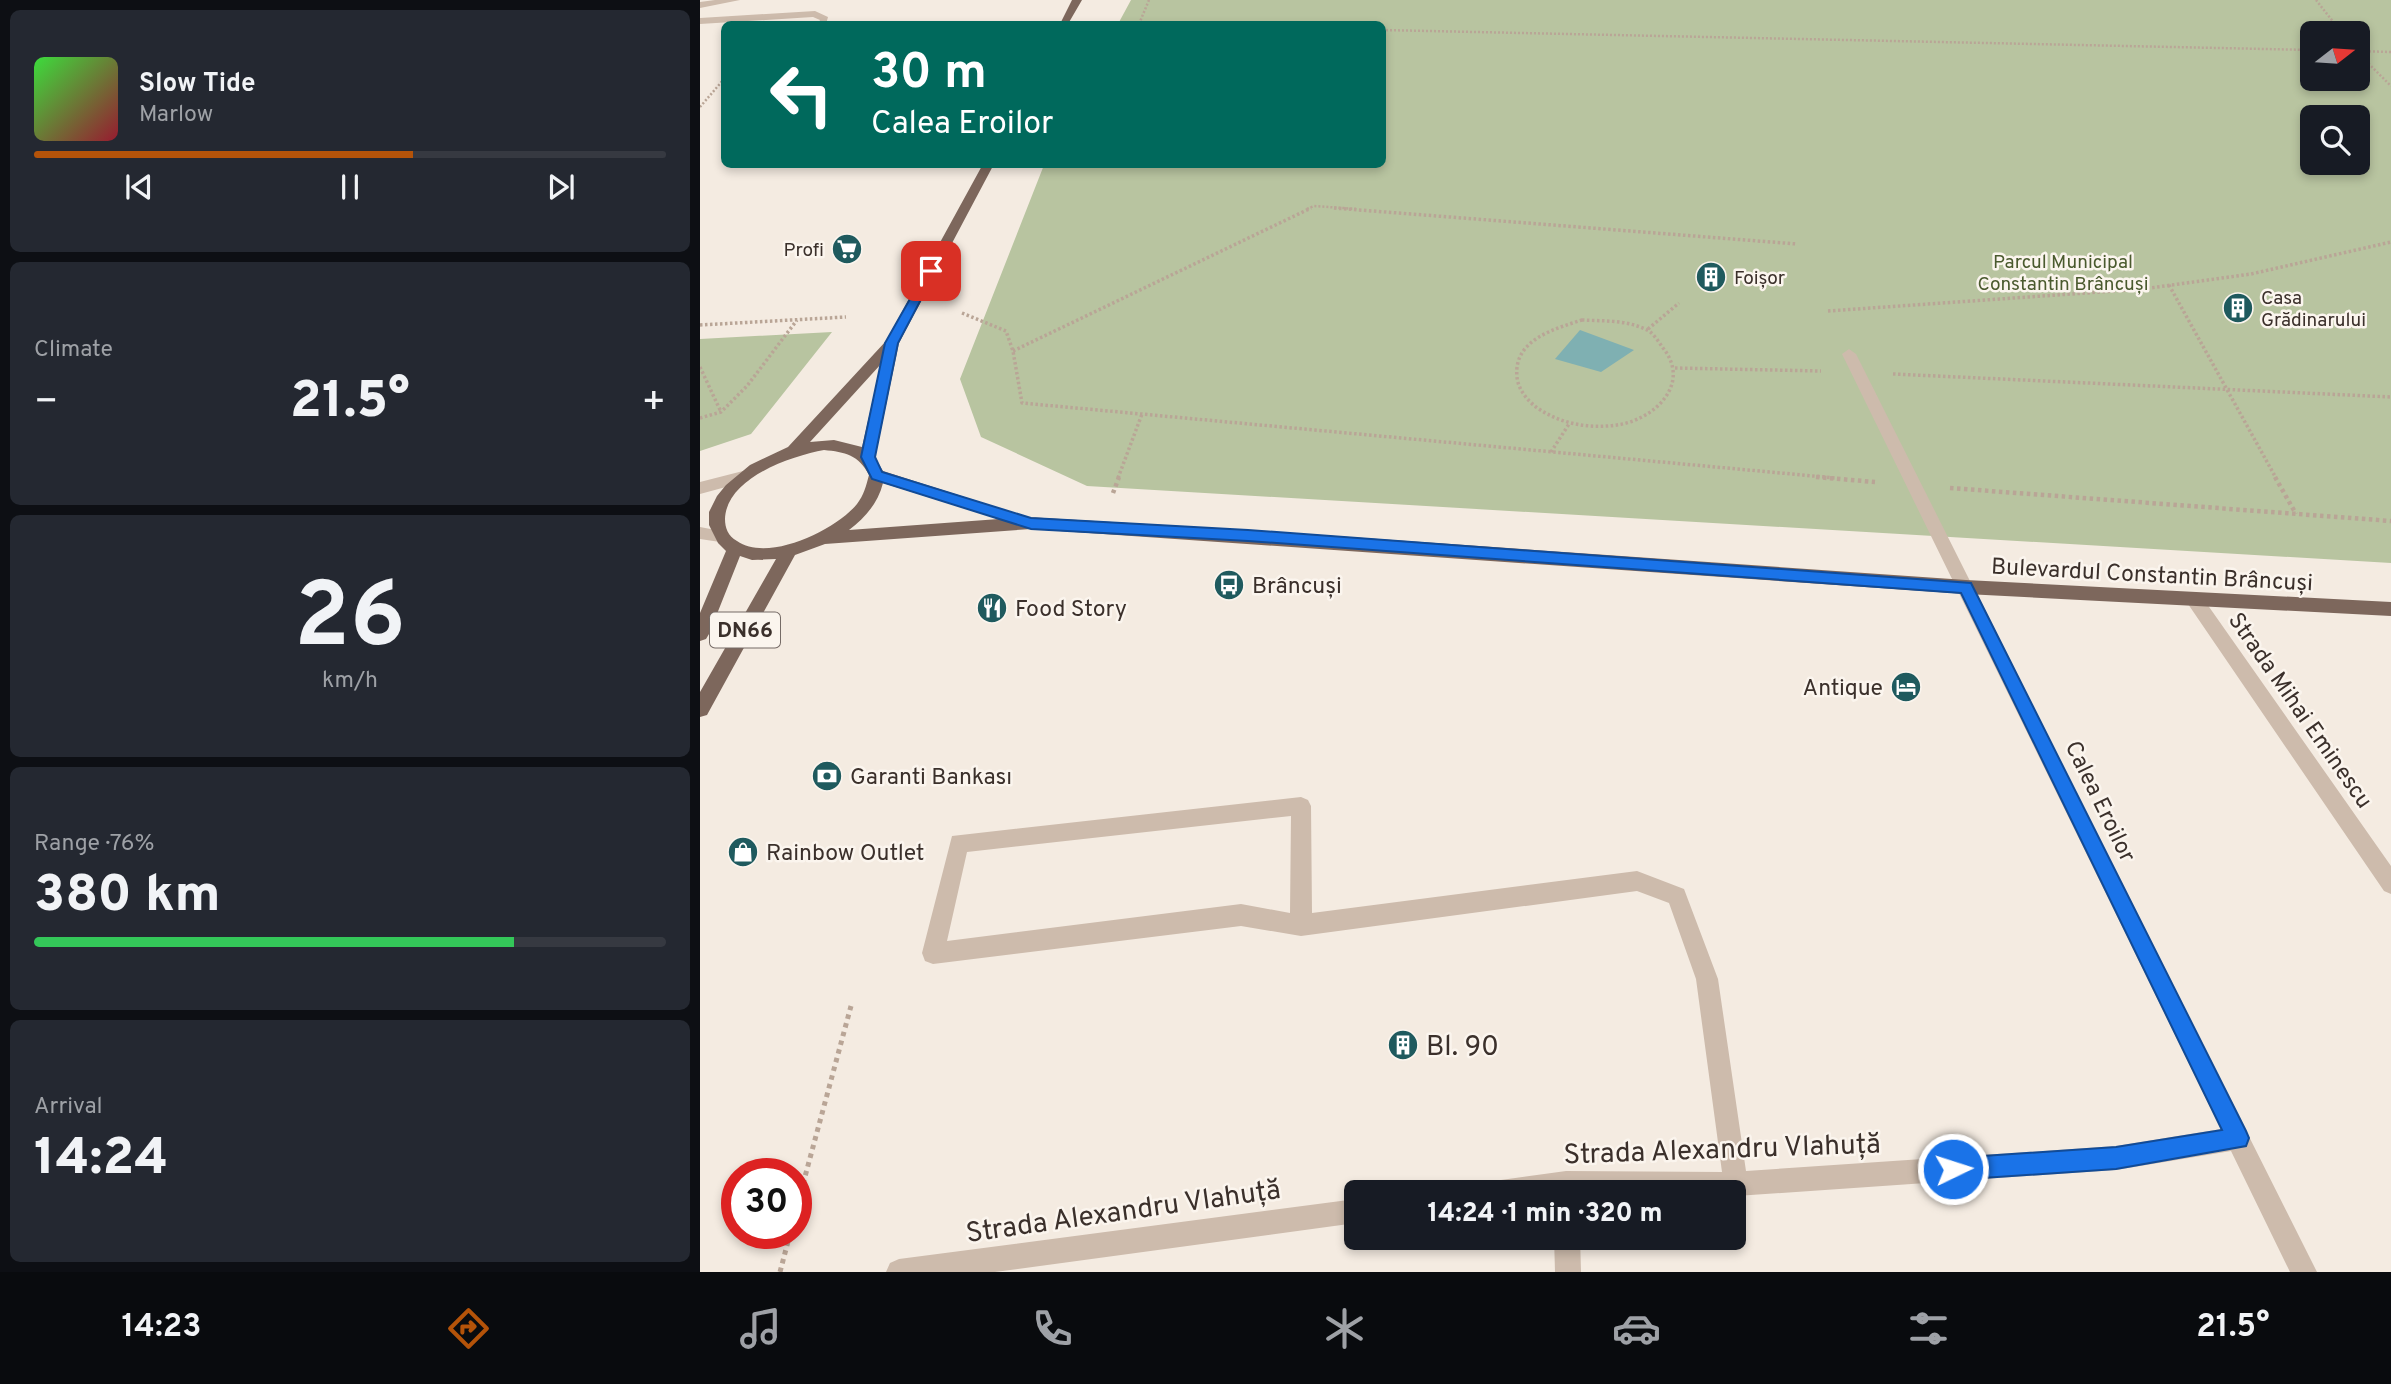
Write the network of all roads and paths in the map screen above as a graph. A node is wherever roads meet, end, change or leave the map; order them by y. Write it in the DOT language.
graph roads {
  1 [pos="735,0"];
  2 [pos="1077,0"];
  3 [pos="1149,0"];
  4 [pos="2316,0"];
  5 [pos="700,5"];
  6 [pos="700,21"];
  7 [pos="824,21"];
  8 [pos="1066,21"];
  9 [pos="1140,21"];
  10 [pos="2333,21"];
  11 [pos="1386,30"];
  12 [pos="2300,50"];
  13 [pos="2370,51"];
  14 [pos="2391,52"];
  15 [pos="2370,64"];
  16 [pos="721,82"];
  17 [pos="2391,86"];
  18 [pos="700,107"];
  19 [pos="987,168"];
  20 [pos="2391,242"];
  21 [pos="1797,244"];
  22 [pos="2169,285"];
  23 [pos="1679,303"];
  24 [pos="1828,311"];
  25 [pos="962,313"];
  26 [pos="846,317"];
  27 [pos="797,320"];
  28 [pos="700,325"];
  29 [pos="1647,329"];
  30 [pos="891,343"];
  31 [pos="1013,351"];
  32 [pos="1849,354"];
  33 [pos="700,367"];
  34 [pos="1675,368"];
  35 [pos="1858,372"];
  36 [pos="2226,388"];
  37 [pos="2391,397"];
  38 [pos="721,412"];
  39 [pos="1142,414"];
  40 [pos="700,418"];
  41 [pos="1569,424"];
  42 [pos="793,451"];
  43 [pos="1551,452"];
  44 [pos="868,457"];
  45 [pos="877,475"];
  46 [pos="743,477"];
  47 [pos="1914,485"];
  48 [pos="700,488"];
  49 [pos="1113,493"];
  50 [pos="2296,514"];
  51 [pos="2391,521"];
  52 [pos="1031,523"];
  53 [pos="700,533"];
  54 [pos="720,536"];
  55 [pos="824,538"];
  56 [pos="735,548"];
  57 [pos="789,551"];
  58 [pos="1966,587"];
  59 [pos="2194,599"];
  60 [pos="2391,609"];
  61 [pos="700,634"];
  62 [pos="700,709"];
  63 [pos="2391,884"];
  64 [pos="1301,925"];
  65 [pos="851,1006"];
  66 [pos="2238,1138"];
  67 [pos="810,1158"];
  68 [pos="1735,1180"];
  69 [pos="1746,1183"];
  70 [pos="1344,1213"];
  71 [pos="786,1249"];
  72 [pos="1567,1250"];
  73 [pos="779,1272"];
  74 [pos="899,1272"];
  75 [pos="1567,1272"];
  76 [pos="2304,1272"];
  1 -- 5 [label="street"];
  2 -- 8 [label="main road"];
  3 -- 9 [label="path"];
  4 -- 10 [label="path"];
  6 -- 7 [label="street"];
  11 -- 12 [label="path"];
  13 -- 14 [label="path"];
  15 -- 17 [label="path"];
  16 -- 18 [label="path"];
  19 -- 30 [label="main road"];
  20 -- 22 [label="path"];
  21 -- 31 [label="path"];
  22 -- 24 [label="path"];
  22 -- 36 [label="path"];
  23 -- 29 [label="path"];
  25 -- 31 [label="path"];
  26 -- 27 [label="path"];
  27 -- 28 [label="path"];
  27 -- 38 [label="path"];
  29 -- 34 [label="path"];
  29 -- 41 [label="path"];
  30 -- 42 [label="main road"];
  30 -- 44 [label="main road"];
  31 -- 39 [label="path"];
  32 -- 35 [label="street, Calea Eroilor"];
  33 -- 38 [label="path"];
  34 -- 35 [label="path"];
  34 -- 41 [label="path"];
  35 -- 36 [label="path"];
  35 -- 47 [label="street, Calea Eroilor"];
  36 -- 37 [label="path"];
  36 -- 50 [label="path"];
  38 -- 40 [label="path"];
  39 -- 43 [label="path"];
  39 -- 49 [label="path"];
  41 -- 43 [label="path"];
  42 -- 44 [label="main road"];
  42 -- 46 [label="main road"];
  43 -- 47 [label="path"];
  44 -- 45 [label="main road"];
  45 -- 52 [label="main road, Bulevardul Constantin Brâncuși"];
  45 -- 55 [label="main road"];
  46 -- 48 [label="street"];
  46 -- 54 [label="main road"];
  47 -- 50 [label="path"];
  47 -- 58 [label="street, Calea Eroilor"];
  50 -- 51 [label="path"];
  52 -- 55 [label="main road, Bulevardul Constantin Brâncuși"];
  52 -- 58 [label="main road, Bulevardul Constantin Brâncuși"];
  53 -- 54 [label="street"];
  54 -- 56 [label="main road"];
  55 -- 57 [label="main road"];
  56 -- 57 [label="main road"];
  56 -- 61 [label="main road, DN66"];
  57 -- 62 [label="main road, DN66"];
  58 -- 59 [label="main road, Bulevardul Constantin Brâncuși"];
  58 -- 66 [label="street, Calea Eroilor"];
  59 -- 60 [label="main road, Bulevardul Constantin Brâncuși"];
  59 -- 63 [label="street, Strada Mihai Eminescu"];
  64 -- 64 [label="street"];
  64 -- 68 [label="street"];
  65 -- 67 [label="path"];
  66 -- 69 [label="street, Strada Alexandru Vlahuță"];
  66 -- 76 [label="street, Calea Eroilor"];
  70 -- 74 [label="street, Strada Alexandru Vlahuță"];
  71 -- 73 [label="path"];
  72 -- 75 [label="street"];
}
